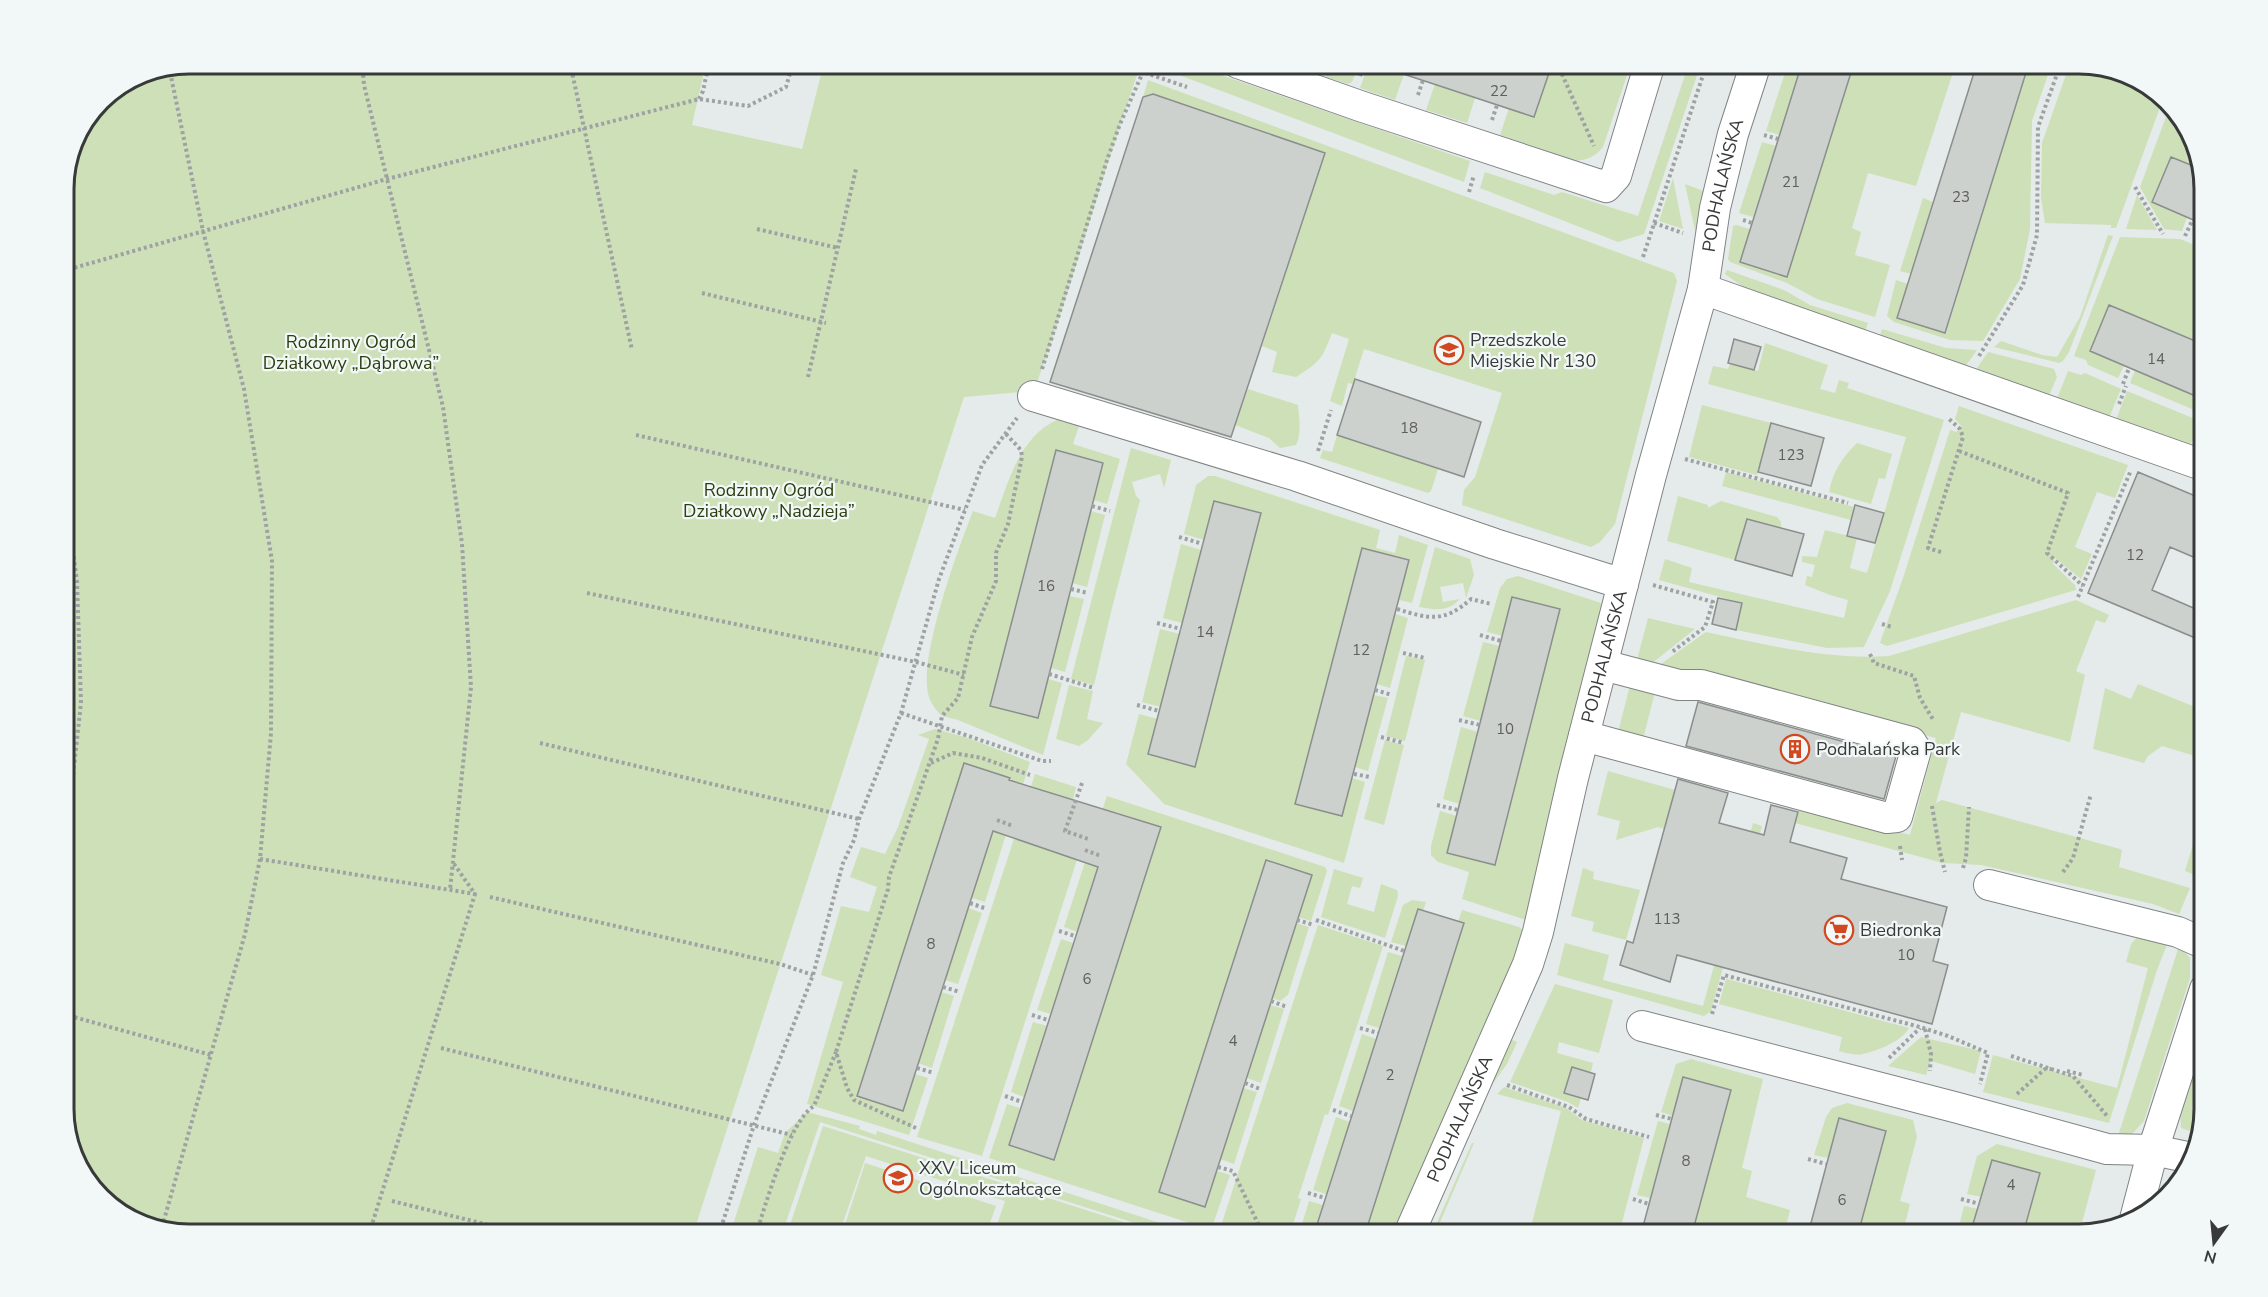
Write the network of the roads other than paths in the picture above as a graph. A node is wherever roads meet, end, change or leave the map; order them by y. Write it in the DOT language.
graph roads {
  1 [pos="1270,74"];
  2 [pos="1647,74"];
  3 [pos="1752,74"];
  4 [pos="1703,289"];
  5 [pos="1033,394"];
  6 [pos="2194,462"];
  7 [pos="1623,584"];
  8 [pos="1603,665"];
  9 [pos="1584,736"];
  10 [pos="1989,885"];
  11 [pos="2194,939"];
  12 [pos="2194,1023"];
  13 [pos="1642,1026"];
  14 [pos="2153,1150"];
  15 [pos="2184,1156"];
  16 [pos="2138,1207"];
  17 [pos="1413,1224"];
  1 -- 2 [label="street"];
  3 -- 4 [label="street, PODHALAŃSKA"];
  4 -- 6 [label="street"];
  4 -- 7 [label="street, PODHALAŃSKA"];
  5 -- 7 [label="street"];
  7 -- 8 [label="street, PODHALAŃSKA"];
  8 -- 9 [label="street, PODHALAŃSKA"];
  8 -- 9 [label="street"];
  9 -- 17 [label="street, PODHALAŃSKA"];
  10 -- 11 [label="street"];
  12 -- 14 [label="street"];
  13 -- 14 [label="street"];
  14 -- 15 [label="street"];
  14 -- 16 [label="street"];
}
